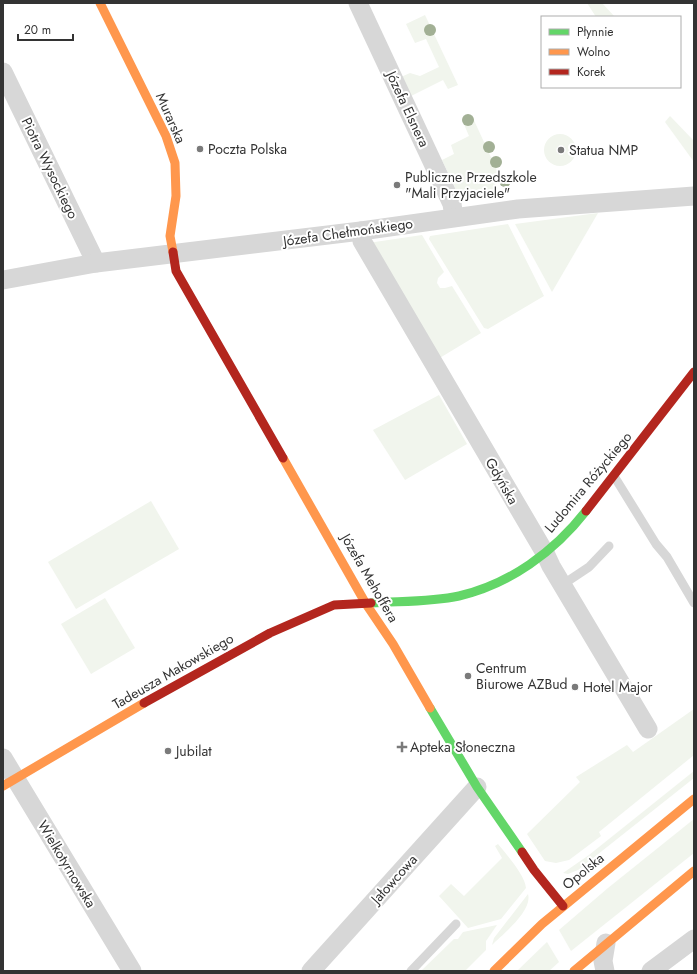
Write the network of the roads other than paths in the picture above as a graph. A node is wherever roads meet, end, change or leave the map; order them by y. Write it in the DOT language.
graph roads {
  1 [pos="100,3"];
  2 [pos="358,3"];
  3 [pos="3,72"];
  4 [pos="694,196"];
  5 [pos="454,217"];
  6 [pos="361,231"];
  7 [pos="172,254"];
  8 [pos="96,263"];
  9 [pos="3,280"];
  10 [pos="694,372"];
  11 [pos="614,476"];
  12 [pos="609,546"];
  13 [pos="545,553"];
  14 [pos="562,585"];
  15 [pos="694,602"];
  16 [pos="366,604"];
  17 [pos="648,729"];
  18 [pos="3,758"];
  19 [pos="9,783"];
  20 [pos="477,786"];
  21 [pos="694,799"];
  22 [pos="694,871"];
  23 [pos="563,906"];
  24 [pos="456,924"];
  25 [pos="694,938"];
  26 [pos="606,943"];
  27 [pos="132,971"];
  28 [pos="312,971"];
  29 [pos="411,971"];
  30 [pos="494,971"];
  31 [pos="574,971"];
  32 [pos="605,971"];
  33 [pos="651,971"];
  1 -- 7 [label="street, Murarska"];
  2 -- 5 [label="street, Józefa Elsnera"];
  3 -- 8 [label="street, Piotra Wysockiego"];
  4 -- 5 [label="street, Józefa Chełmońskiego"];
  5 -- 6 [label="street, Józefa Chełmońskiego"];
  6 -- 7 [label="street, Józefa Chełmońskiego"];
  6 -- 13 [label="street, Gdyńska"];
  7 -- 8 [label="street, Józefa Chełmońskiego"];
  7 -- 16 [label="street, Józefa Mehoffera"];
  8 -- 9 [label="street, Józefa Chełmońskiego"];
  10 -- 11 [label="street, Ludomira Różyckiego"];
  11 -- 13 [label="street, Ludomira Różyckiego"];
  11 -- 15 [label="lane"];
  12 -- 14 [label="lane"];
  13 -- 14 [label="street, Gdyńska"];
  13 -- 16 [label="street, Ludomira Różyckiego"];
  14 -- 17 [label="street, Gdyńska"];
  16 -- 19 [label="street, Tadeusza Makowskiego"];
  16 -- 20 [label="street, Józefa Mehoffera"];
  18 -- 19 [label="street, Wielkotyrnowska"];
  19 -- 27 [label="street, Wielkotyrnowska"];
  20 -- 23 [label="street, Józefa Mehoffera"];
  20 -- 28 [label="street, Jałowcowa"];
  21 -- 23 [label="street, Opolska"];
  22 -- 26 [label="street"];
  23 -- 30 [label="street, Opolska"];
  24 -- 29 [label="lane"];
  25 -- 33 [label="street"];
  26 -- 31 [label="street"];
  26 -- 32 [label="street"];
}
